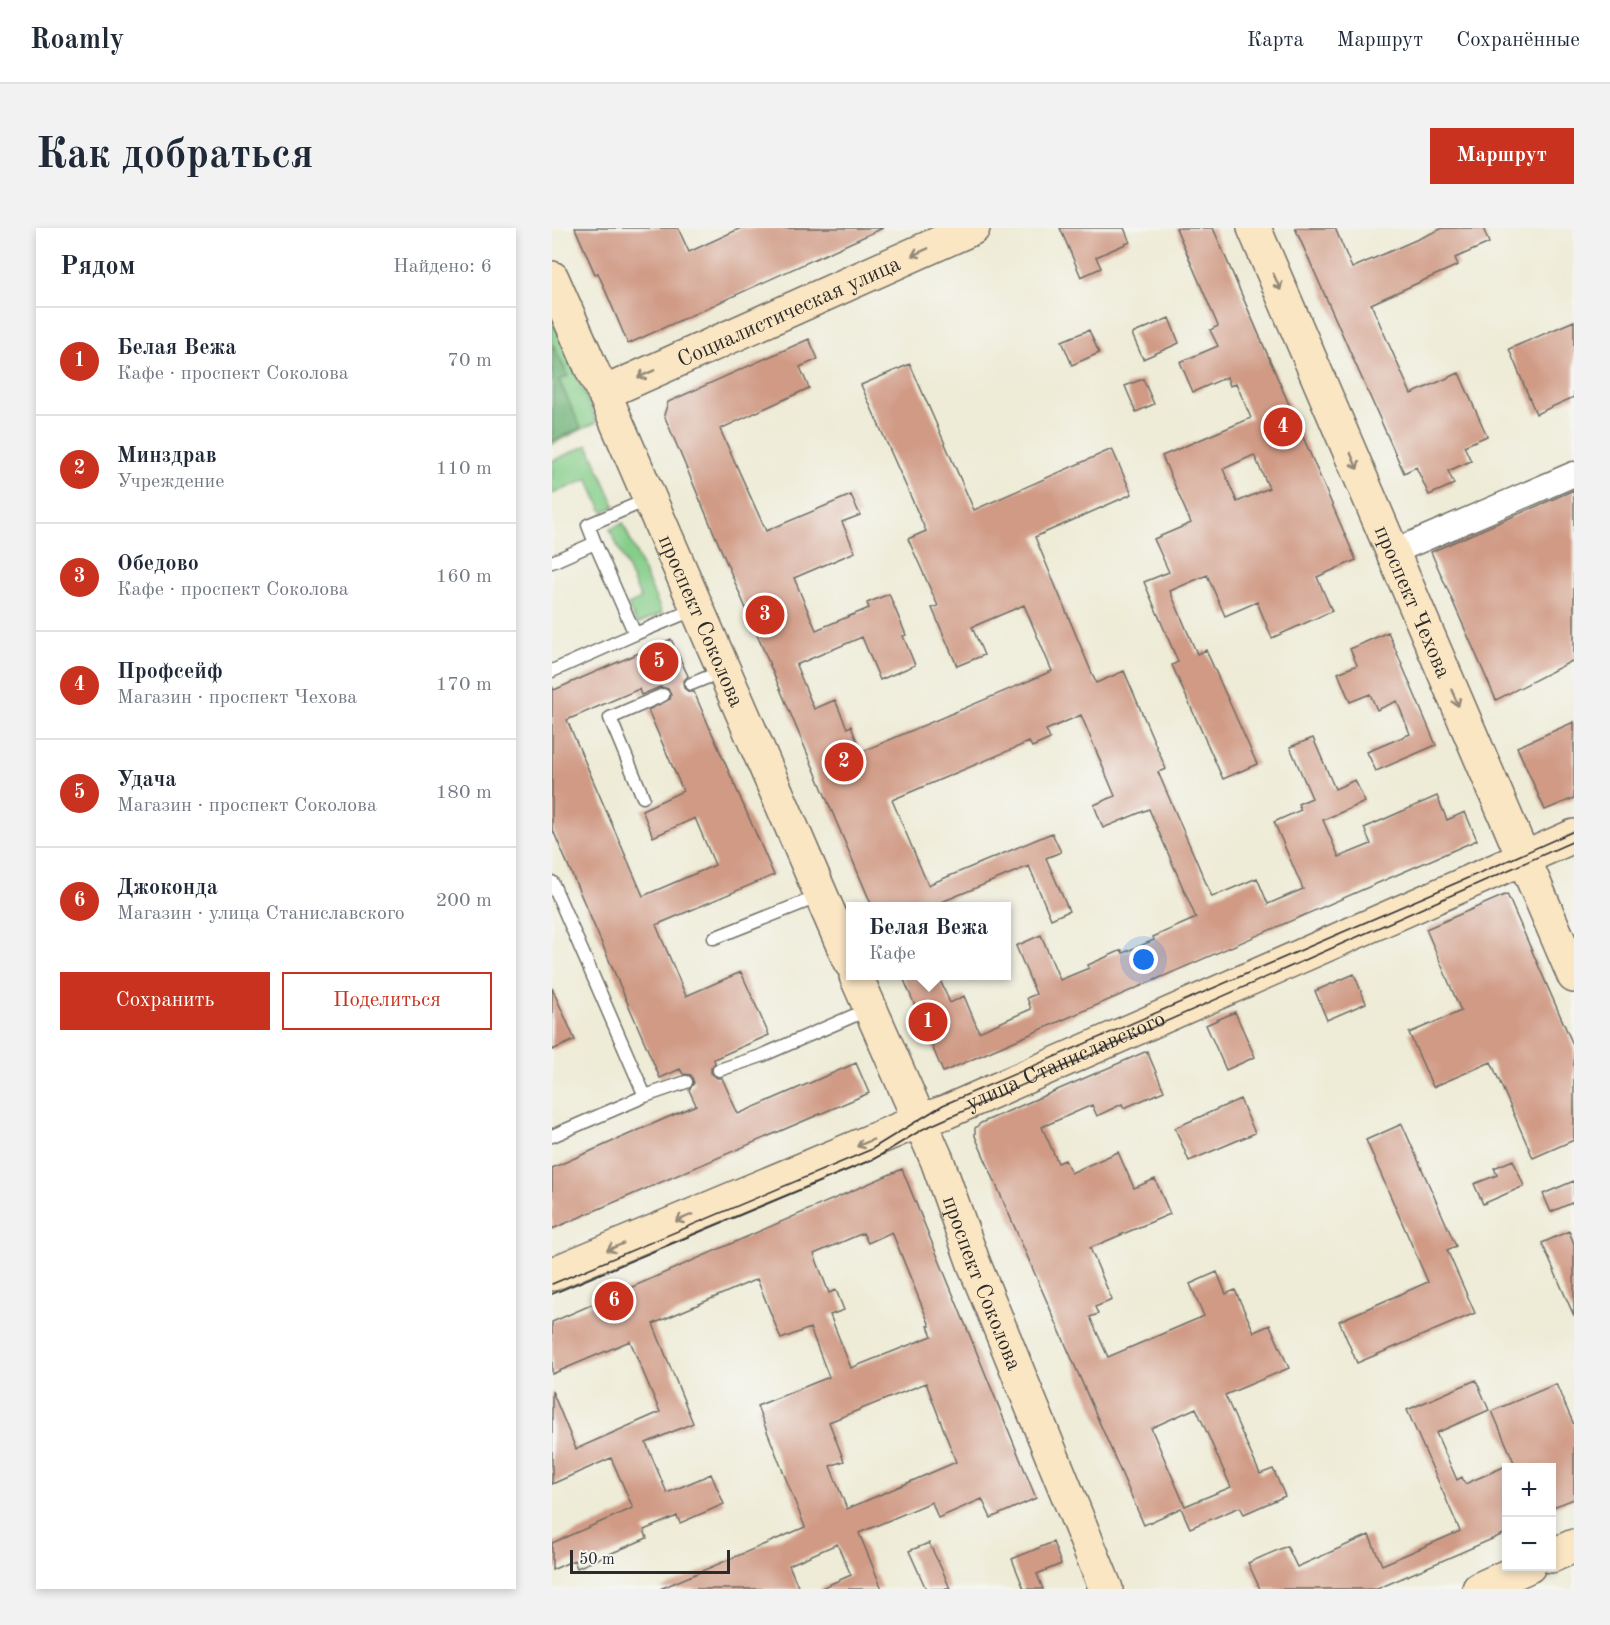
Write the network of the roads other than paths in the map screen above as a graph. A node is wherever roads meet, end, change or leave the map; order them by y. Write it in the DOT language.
graph roads {
  1 [pos="973,228"];
  2 [pos="1254,228"];
  3 [pos="552,278"];
  4 [pos="604,393"];
  5 [pos="1574,474"];
  6 [pos="650,498"];
  7 [pos="596,543"];
  8 [pos="1393,552"];
  9 [pos="552,562"];
  10 [pos="697,608"];
  11 [pos="635,634"];
  12 [pos="724,670"];
  13 [pos="552,671"];
  14 [pos="691,684"];
  15 [pos="663,695"];
  16 [pos="643,797"];
  17 [pos="1574,836"];
  18 [pos="1524,859"];
  19 [pos="552,882"];
  20 [pos="821,896"];
  21 [pos="714,938"];
  22 [pos="846,953"];
  23 [pos="1574,976"];
  24 [pos="858,980"];
  25 [pos="870,1009"];
  26 [pos="719,1070"];
  27 [pos="686,1082"];
  28 [pos="645,1096"];
  29 [pos="919,1121"];
  30 [pos="552,1136"];
  31 [pos="552,1274"];
  32 [pos="1574,1546"];
  33 [pos="1556,1554"];
  34 [pos="1518,1571"];
  35 [pos="1106,1589"];
  36 [pos="1479,1589"];
  1 -- 4 [label="street, Социалистическая улица, one-way"];
  2 -- 8 [label="street, проспект Чехова, one-way"];
  3 -- 4 [label="street, проспект Соколова"];
  4 -- 6 [label="street, проспект Соколова"];
  5 -- 8 [label="street"];
  6 -- 7 [label="lane"];
  6 -- 10 [label="street, проспект Соколова"];
  7 -- 9 [label="lane"];
  7 -- 11 [label="lane"];
  8 -- 18 [label="street, проспект Чехова, one-way"];
  10 -- 11 [label="lane"];
  10 -- 12 [label="street, проспект Соколова"];
  11 -- 13 [label="lane"];
  12 -- 14 [label="lane"];
  12 -- 20 [label="street, проспект Соколова"];
  15 -- 16 [label="lane"];
  17 -- 18 [label="street, улица Станиславского"];
  18 -- 23 [label="street, проспект Чехова"];
  18 -- 29 [label="street, улица Станиславского"];
  19 -- 28 [label="lane"];
  20 -- 21 [label="lane"];
  20 -- 22 [label="street, проспект Соколова"];
  24 -- 25 [label="street, проспект Соколова"];
  25 -- 26 [label="lane"];
  25 -- 29 [label="street, проспект Соколова"];
  27 -- 28 [label="lane"];
  28 -- 30 [label="lane"];
  29 -- 31 [label="street, улица Станиславского, one-way"];
  29 -- 35 [label="street, проспект Соколова"];
  32 -- 33 [label="street"];
  34 -- 36 [label="street"];
}
